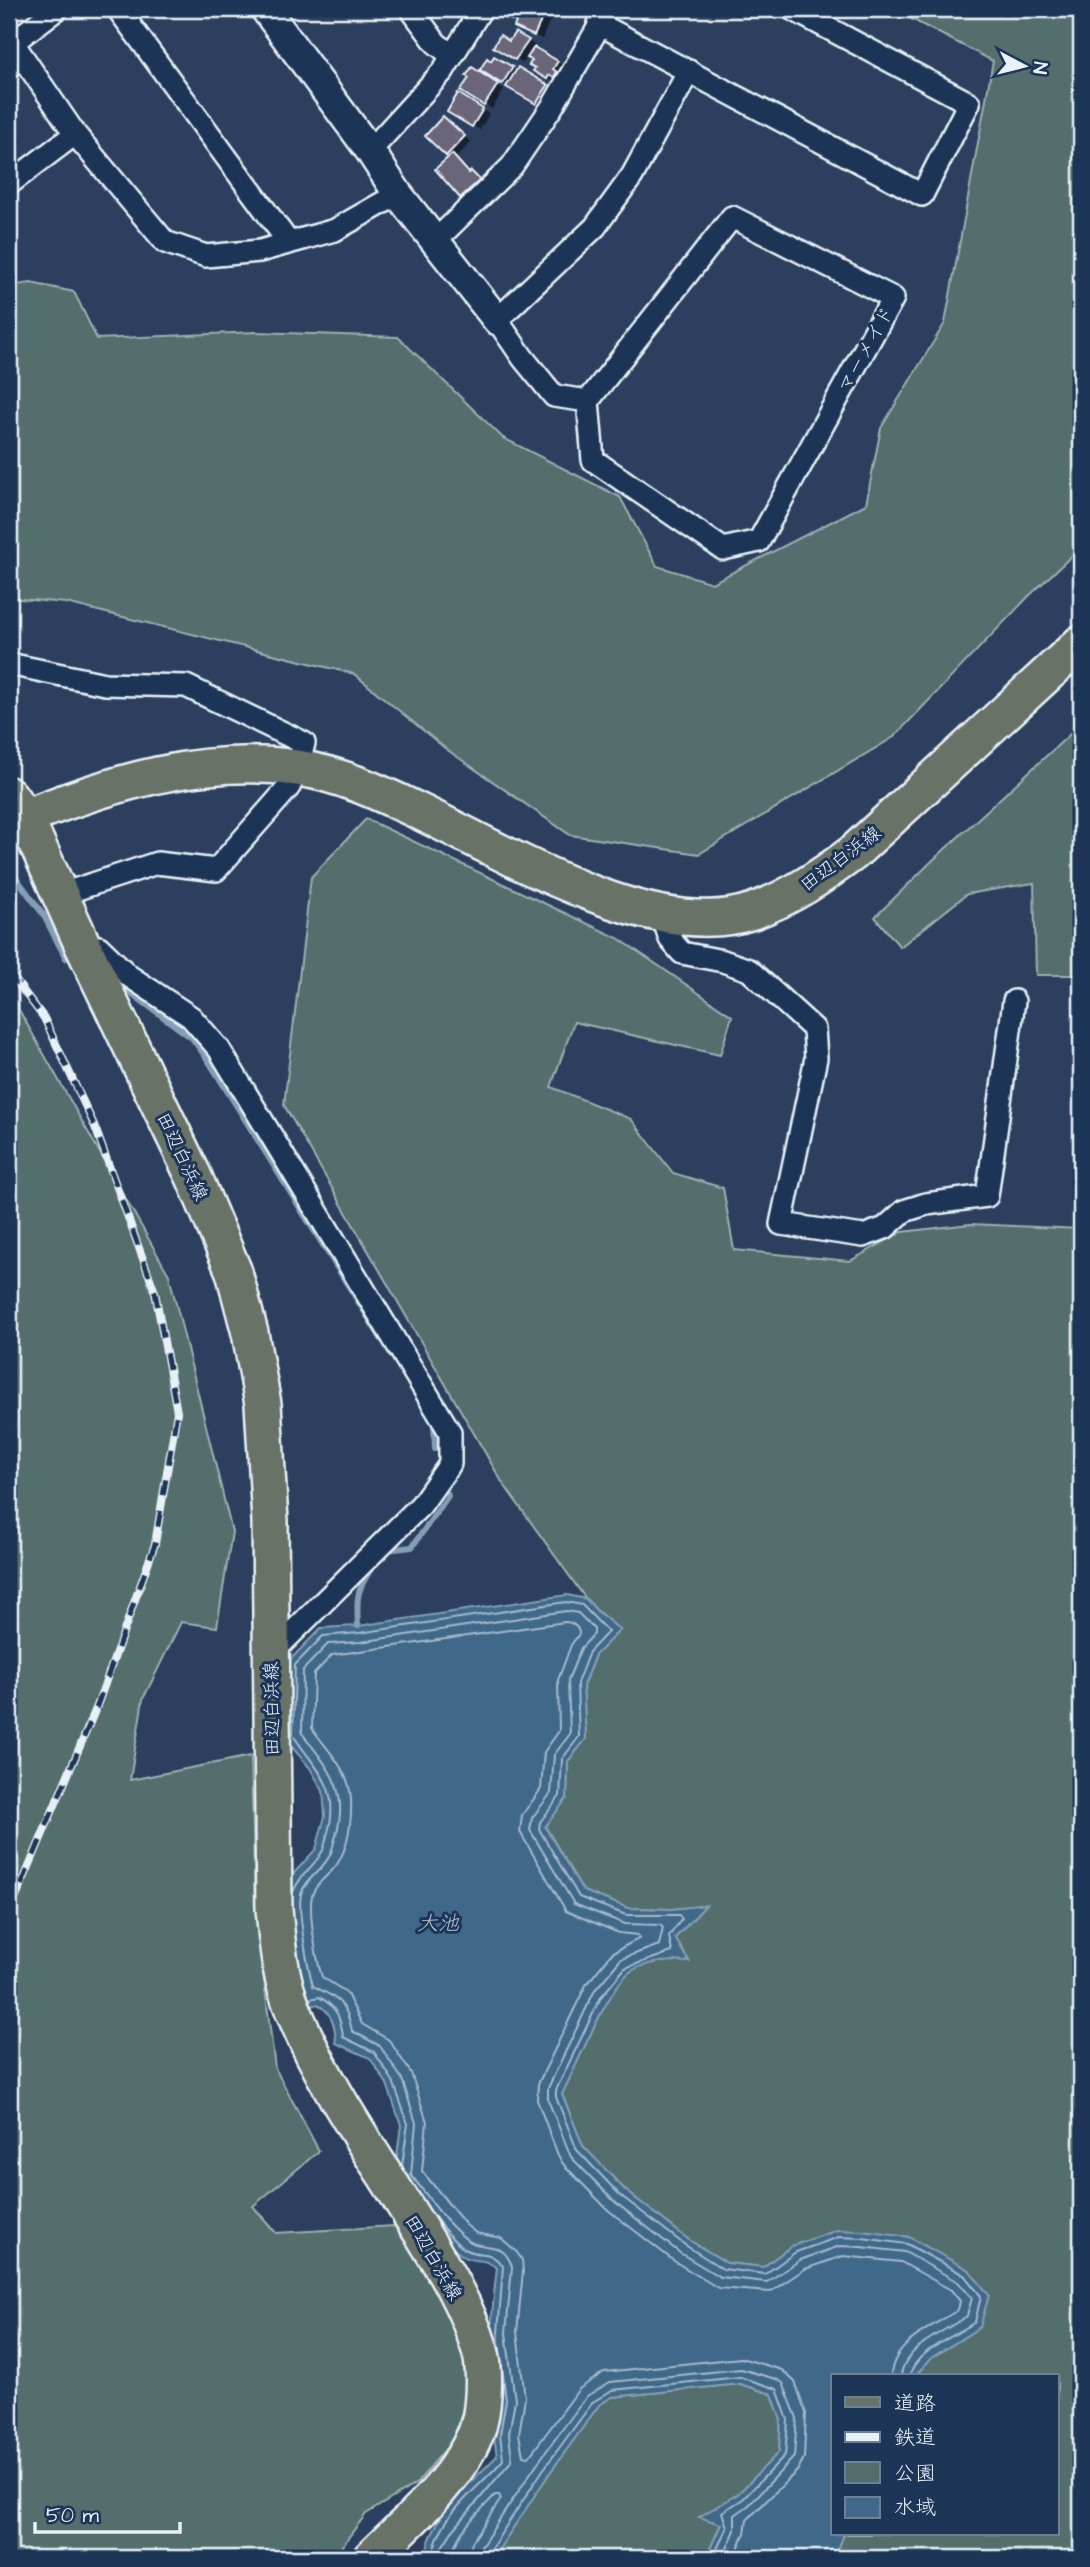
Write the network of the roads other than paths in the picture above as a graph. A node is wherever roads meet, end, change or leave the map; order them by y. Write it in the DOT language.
graph roads {
  1 [pos="57,9"];
  2 [pos="118,9"];
  3 [pos="265,9"];
  4 [pos="411,9"];
  5 [pos="481,9"];
  6 [pos="792,9"];
  7 [pos="601,17"];
  8 [pos="11,40"];
  9 [pos="452,56"];
  10 [pos="690,71"];
  11 [pos="75,134"];
  12 [pos="370,151"];
  13 [pos="9,184"];
  14 [pos="398,194"];
  15 [pos="435,241"];
  16 [pos="289,243"];
  17 [pos="497,320"];
  18 [pos="588,401"];
  19 [pos="1081,643"];
  20 [pos="9,664"];
  21 [pos="298,768"];
  22 [pos="17,806"];
  23 [pos="59,895"];
  24 [pos="662,914"];
  25 [pos="84,948"];
  26 [pos="1014,1001"];
  27 [pos="270,1652"];
  28 [pos="371,2558"];
  1 -- 8 [label="street"];
  2 -- 16 [label="street"];
  3 -- 12 [label="street"];
  4 -- 9 [label="street"];
  5 -- 9 [label="street"];
  6 -- 10 [label="street"];
  7 -- 10 [label="street"];
  7 -- 15 [label="street"];
  8 -- 11 [label="street"];
  9 -- 12 [label="street"];
  10 -- 17 [label="street"];
  11 -- 13 [label="street"];
  11 -- 16 [label="street"];
  12 -- 14 [label="street"];
  14 -- 15 [label="street"];
  14 -- 16 [label="street"];
  15 -- 17 [label="street"];
  17 -- 18 [label="street"];
  18 -- 18 [label="street, マーメイド"];
  19 -- 24 [label="main road, 田辺白浜線"];
  20 -- 21 [label="street"];
  21 -- 22 [label="main road, 田辺白浜線"];
  21 -- 23 [label="street"];
  21 -- 24 [label="main road, 田辺白浜線"];
  22 -- 23 [label="main road, 田辺白浜線"];
  23 -- 25 [label="main road, 田辺白浜線"];
  24 -- 26 [label="street"];
  25 -- 27 [label="main road, 田辺白浜線"];
  25 -- 27 [label="street"];
  27 -- 28 [label="main road, 田辺白浜線"];
}
